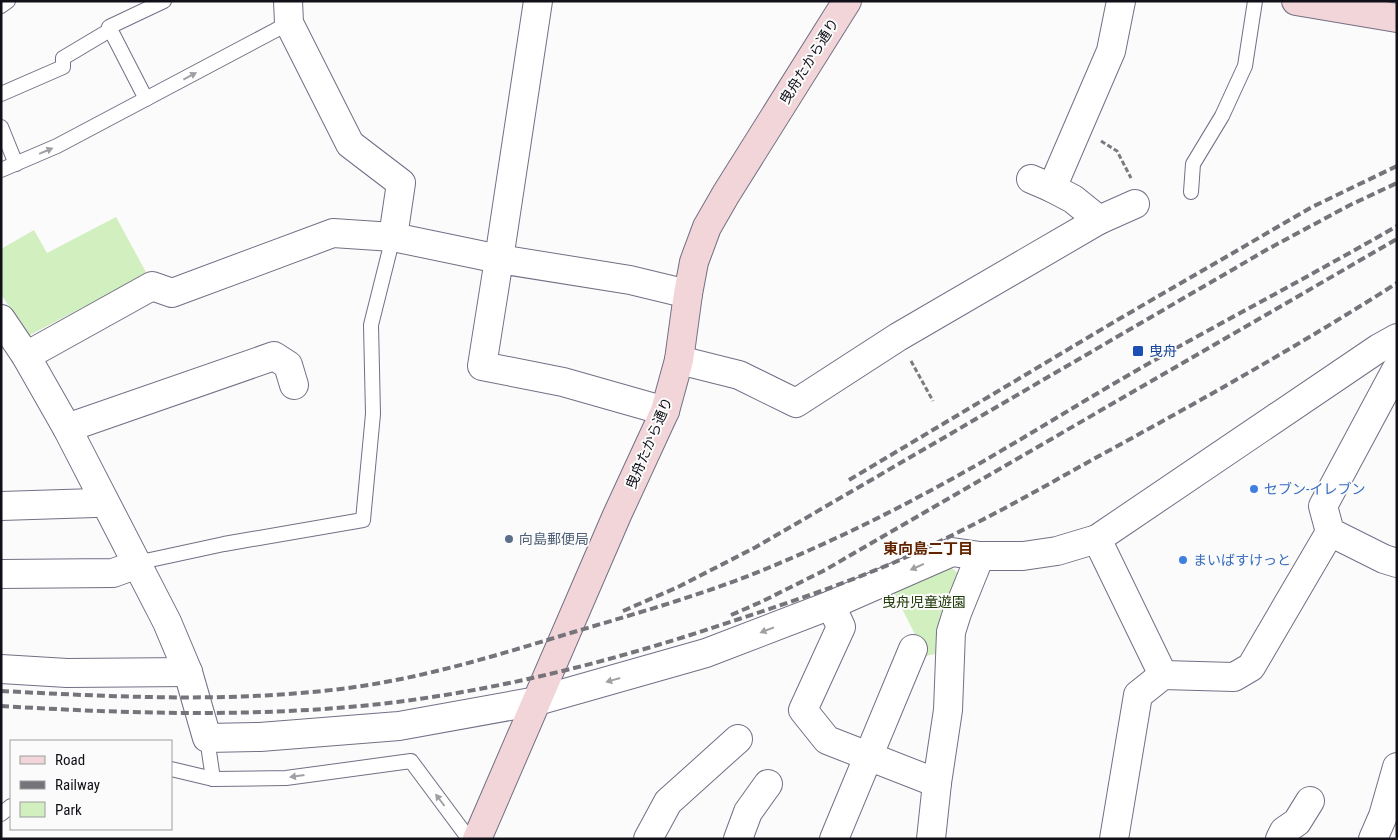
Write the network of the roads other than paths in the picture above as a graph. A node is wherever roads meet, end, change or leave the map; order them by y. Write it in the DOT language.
graph roads {
  1 [pos="8,1"];
  2 [pos="164,1"];
  3 [pos="538,1"];
  4 [pos="847,1"];
  5 [pos="1121,1"];
  6 [pos="1255,1"];
  7 [pos="1296,1"];
  8 [pos="1,6"];
  9 [pos="289,12"];
  10 [pos="1397,18"];
  11 [pos="110,30"];
  12 [pos="1,94"];
  13 [pos="146,99"];
  14 [pos="1,127"];
  15 [pos="16,164"];
  16 [pos="1,170"];
  17 [pos="1191,192"];
  18 [pos="1135,204"];
  19 [pos="1099,220"];
  20 [pos="394,237"];
  21 [pos="498,259"];
  22 [pos="688,294"];
  23 [pos="1,319"];
  24 [pos="1397,338"];
  25 [pos="26,356"];
  26 [pos="679,360"];
  27 [pos="1397,368"];
  28 [pos="294,385"];
  29 [pos="665,411"];
  30 [pos="67,428"];
  31 [pos="103,500"];
  32 [pos="1,506"];
  33 [pos="1330,532"];
  34 [pos="1097,539"];
  35 [pos="980,556"];
  36 [pos="138,564"];
  37 [pos="1397,564"];
  38 [pos="1,574"];
  39 [pos="831,605"];
  40 [pos="913,649"];
  41 [pos="1,669"];
  42 [pos="188,672"];
  43 [pos="1163,675"];
  44 [pos="537,701"];
  45 [pos="207,738"];
  46 [pos="738,739"];
  47 [pos="868,756"];
  48 [pos="1397,767"];
  49 [pos="172,769"];
  50 [pos="213,778"];
  51 [pos="937,782"];
  52 [pos="768,784"];
  53 [pos="1310,801"];
  54 [pos="1384,825"];
  55 [pos="469,839"];
  56 [pos="477,839"];
  57 [pos="648,839"];
  58 [pos="738,839"];
  59 [pos="834,839"];
  60 [pos="931,839"];
  61 [pos="1114,839"];
  62 [pos="1280,839"];
  1 -- 8 [label="lane"];
  2 -- 11 [label="lane"];
  3 -- 21 [label="street"];
  4 -- 22 [label="street, 曳舟たから通り"];
  5 -- 19 [label="street"];
  6 -- 17 [label="lane"];
  7 -- 10 [label="street"];
  13 -- 9 [label="lane, one-way"];
  9 -- 20 [label="street"];
  11 -- 12 [label="lane"];
  11 -- 13 [label="lane"];
  15 -- 13 [label="lane, one-way"];
  14 -- 15 [label="lane"];
  15 -- 16 [label="lane"];
  18 -- 19 [label="street"];
  19 -- 26 [label="street"];
  20 -- 21 [label="street"];
  20 -- 25 [label="street"];
  20 -- 36 [label="lane"];
  21 -- 22 [label="street"];
  21 -- 29 [label="street"];
  22 -- 26 [label="street, 曳舟たから通り"];
  23 -- 25 [label="street"];
  24 -- 34 [label="street"];
  25 -- 30 [label="street"];
  26 -- 29 [label="street, 曳舟たから通り"];
  27 -- 33 [label="street"];
  28 -- 30 [label="street"];
  29 -- 44 [label="street, 曳舟たから通り"];
  30 -- 31 [label="street"];
  31 -- 32 [label="street"];
  31 -- 36 [label="street"];
  33 -- 37 [label="street"];
  33 -- 43 [label="street"];
  34 -- 35 [label="street"];
  34 -- 43 [label="street"];
  35 -- 39 [label="street, one-way"];
  35 -- 51 [label="street"];
  36 -- 38 [label="street"];
  36 -- 42 [label="street"];
  39 -- 44 [label="street, one-way"];
  39 -- 47 [label="street"];
  40 -- 47 [label="street"];
  41 -- 42 [label="street"];
  42 -- 45 [label="street"];
  43 -- 61 [label="street"];
  44 -- 45 [label="street"];
  44 -- 56 [label="street, 曳舟たから通り"];
  45 -- 50 [label="lane"];
  46 -- 57 [label="street"];
  47 -- 51 [label="street"];
  47 -- 59 [label="street"];
  48 -- 54 [label="street"];
  49 -- 50 [label="lane"];
  55 -- 50 [label="lane, one-way"];
  51 -- 60 [label="street"];
  52 -- 58 [label="street"];
  53 -- 62 [label="street"];
}
